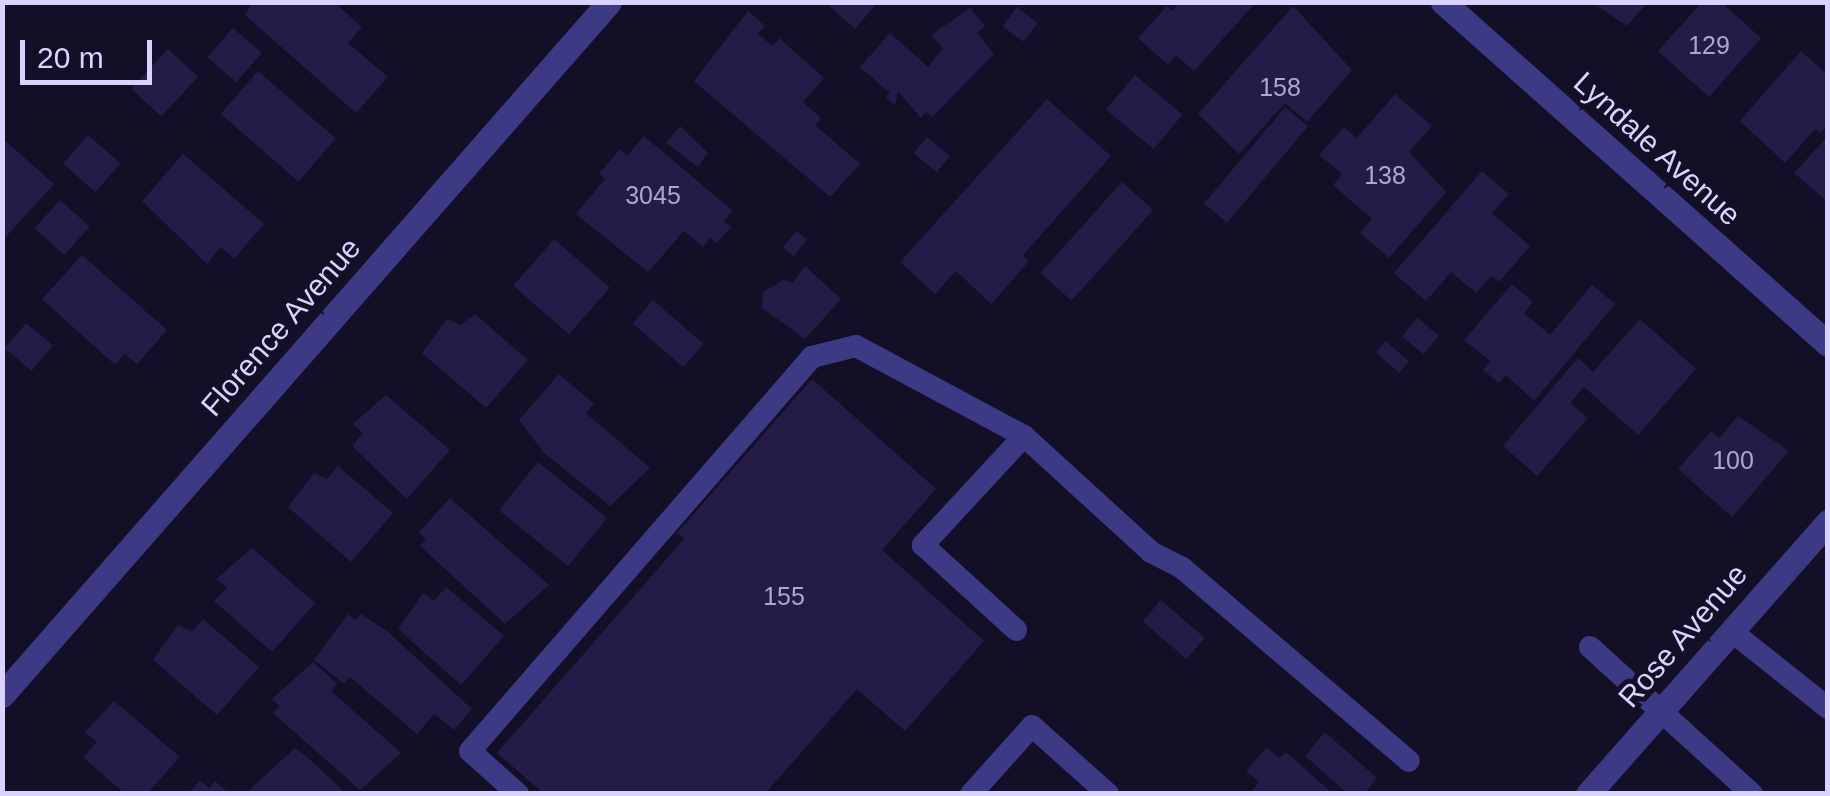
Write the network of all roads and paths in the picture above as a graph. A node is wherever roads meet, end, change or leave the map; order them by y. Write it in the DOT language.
graph roads {
  1 [pos="1443,2"];
  2 [pos="607,3"];
  3 [pos="1828,344"];
  4 [pos="1024,436"];
  5 [pos="1828,522"];
  6 [pos="1016,630"];
  7 [pos="1732,631"];
  8 [pos="1590,647"];
  9 [pos="2,695"];
  10 [pos="1828,708"];
  11 [pos="1660,712"];
  12 [pos="1409,761"];
  13 [pos="504,789"];
  14 [pos="971,794"];
  15 [pos="1108,794"];
  16 [pos="1588,794"];
  17 [pos="1752,794"];
  1 -- 3 [label="street, Lyndale Avenue"];
  2 -- 9 [label="street, Florence Avenue"];
  4 -- 6 [label="lane"];
  4 -- 12 [label="lane"];
  4 -- 13 [label="lane"];
  5 -- 7 [label="street, Rose Avenue"];
  7 -- 10 [label="lane"];
  7 -- 11 [label="street, Rose Avenue"];
  8 -- 11 [label="lane"];
  11 -- 16 [label="street, Rose Avenue"];
  11 -- 17 [label="lane"];
  14 -- 15 [label="lane"];
}
